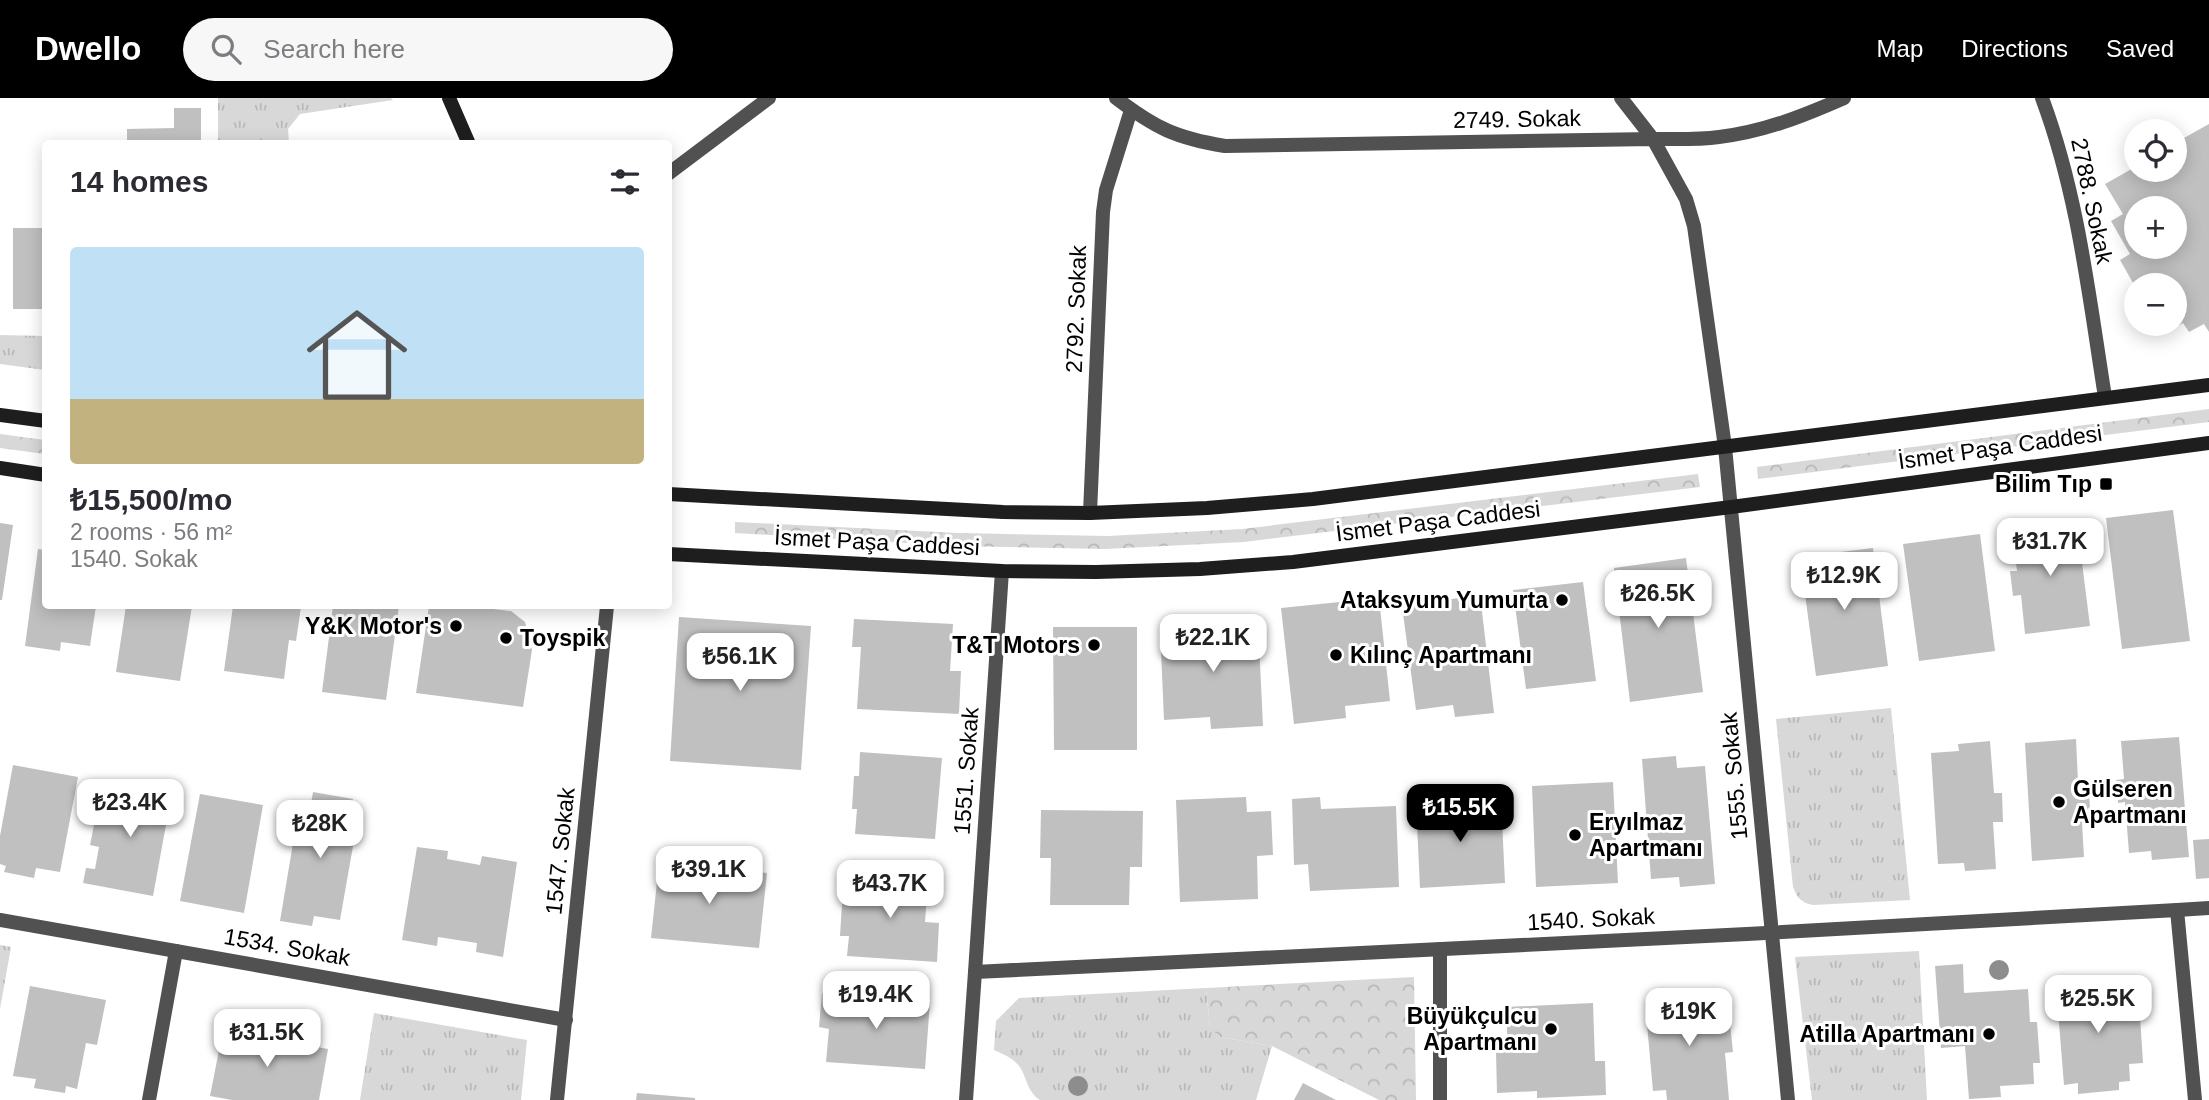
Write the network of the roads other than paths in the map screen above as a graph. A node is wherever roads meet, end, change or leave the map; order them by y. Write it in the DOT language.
graph roads {
  1 [pos="449,98"];
  2 [pos="769,98"];
  3 [pos="1115,98"];
  4 [pos="1621,98"];
  5 [pos="1843,98"];
  6 [pos="2042,98"];
  7 [pos="1131,110"];
  8 [pos="1653,139"];
  9 [pos="467,140"];
  10 [pos="672,171"];
  11 [pos="2209,385"];
  12 [pos="2105,397"];
  13 [pos="0,415"];
  14 [pos="42,420"];
  15 [pos="2209,443"];
  16 [pos="1725,447"];
  17 [pos="0,468"];
  18 [pos="42,474"];
  19 [pos="672,494"];
  20 [pos="1731,507"];
  21 [pos="1090,513"];
  22 [pos="672,554"];
  23 [pos="1002,571"];
  24 [pos="607,609"];
  25 [pos="2209,908"];
  26 [pos="2177,909"];
  27 [pos="0,920"];
  28 [pos="1772,933"];
  29 [pos="1440,949"];
  30 [pos="176,951"];
  31 [pos="975,972"];
  32 [pos="566,1020"];
  33 [pos="149,1100"];
  34 [pos="558,1100"];
  35 [pos="966,1100"];
  36 [pos="1440,1100"];
  37 [pos="1788,1100"];
  38 [pos="2195,1100"];
  1 -- 9 [label="main road"];
  2 -- 10 [label="street"];
  3 -- 7 [label="street, 2749. Sokak"];
  4 -- 8 [label="street"];
  5 -- 8 [label="street, 2749. Sokak"];
  6 -- 12 [label="street, 2788. Sokak"];
  7 -- 8 [label="street, 2749. Sokak"];
  7 -- 21 [label="street, 2792. Sokak"];
  8 -- 16 [label="street"];
  11 -- 12 [label="main road, İsmet Paşa Caddesi"];
  12 -- 16 [label="main road, İsmet Paşa Caddesi"];
  13 -- 14 [label="main road"];
  15 -- 20 [label="main road, İsmet Paşa Caddesi"];
  16 -- 20 [label="street, 1555. Sokak"];
  16 -- 21 [label="main road, İsmet Paşa Caddesi"];
  17 -- 18 [label="main road"];
  19 -- 21 [label="main road, İsmet Paşa Caddesi"];
  20 -- 23 [label="main road, İsmet Paşa Caddesi"];
  20 -- 28 [label="street, 1555. Sokak"];
  22 -- 23 [label="main road, İsmet Paşa Caddesi"];
  23 -- 31 [label="street, 1551. Sokak"];
  24 -- 32 [label="street, 1547. Sokak"];
  25 -- 26 [label="street, 1540. Sokak"];
  26 -- 28 [label="street, 1540. Sokak"];
  26 -- 38 [label="street"];
  27 -- 30 [label="street, 1534. Sokak"];
  28 -- 29 [label="street, 1540. Sokak"];
  28 -- 37 [label="street, 1555. Sokak"];
  29 -- 31 [label="street, 1540. Sokak"];
  29 -- 36 [label="street"];
  30 -- 32 [label="street, 1534. Sokak"];
  30 -- 33 [label="street"];
  31 -- 35 [label="street, 1551. Sokak"];
  32 -- 34 [label="street, 1547. Sokak"];
}
